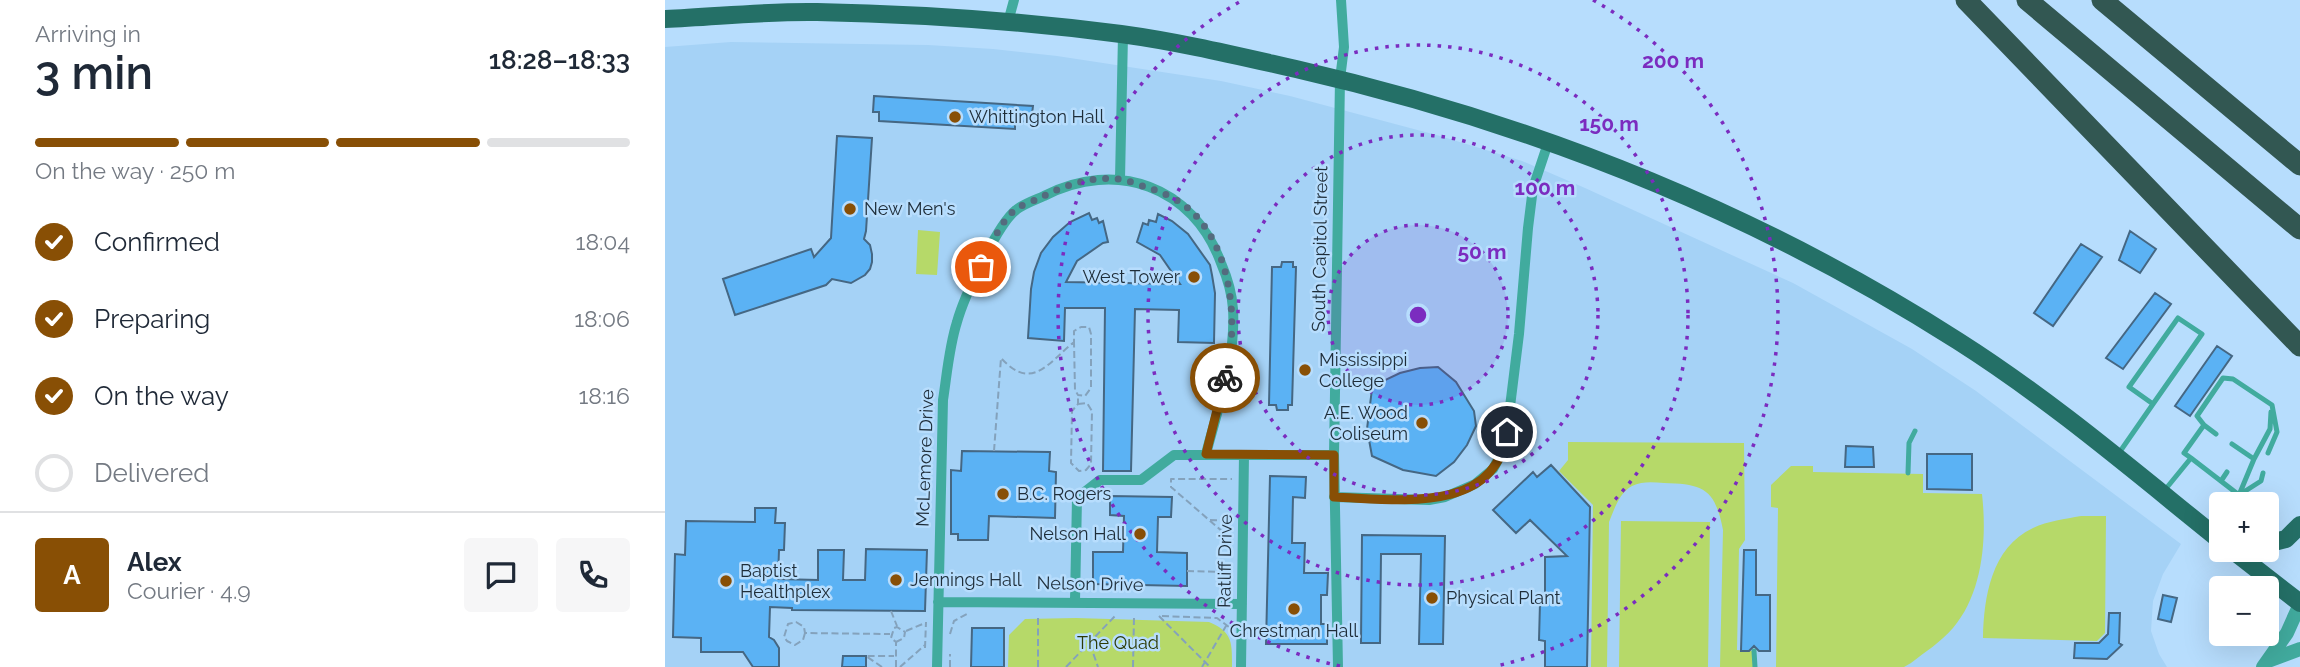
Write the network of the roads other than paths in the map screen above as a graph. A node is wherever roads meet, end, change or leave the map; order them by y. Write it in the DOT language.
graph roads {
  1 [pos="1014,0"];
  2 [pos="1341,0"];
  3 [pos="1966,0"];
  4 [pos="2027,0"];
  5 [pos="2102,0"];
  6 [pos="814,6"];
  7 [pos="665,19"];
  8 [pos="1008,22"];
  9 [pos="1123,34"];
  10 [pos="1340,79"];
  11 [pos="1549,140"];
  12 [pos="2300,165"];
  13 [pos="1120,179"];
  14 [pos="2300,229"];
  15 [pos="2300,346"];
  16 [pos="2153,404"];
  17 [pos="2272,405"];
  18 [pos="2204,425"];
  19 [pos="1915,431"];
  20 [pos="2208,439"];
  21 [pos="2232,444"];
  22 [pos="2241,450"];
  23 [pos="2199,453"];
  24 [pos="2268,453"];
  25 [pos="1206,454"];
  26 [pos="1244,455"];
  27 [pos="1334,455"];
  28 [pos="2118,456"];
  29 [pos="2236,457"];
  30 [pos="2192,459"];
  31 [pos="2254,459"];
  32 [pos="2215,463"];
  33 [pos="2209,472"];
  34 [pos="2227,472"];
  35 [pos="2263,473"];
  36 [pos="1908,474"];
  37 [pos="2221,481"];
  38 [pos="2235,492"];
  39 [pos="2240,492"];
  40 [pos="2244,492"];
  41 [pos="2163,493"];
  42 [pos="1334,497"];
  43 [pos="2300,525"];
  44 [pos="2209,529"];
  45 [pos="2279,541"];
  46 [pos="2247,562"];
  47 [pos="1075,601"];
  48 [pos="938,602"];
  49 [pos="1242,604"];
  50 [pos="2300,604"];
  51 [pos="2300,649"];
  52 [pos="1754,651"];
  53 [pos="2266,664"];
  54 [pos="937,667"];
  55 [pos="1241,667"];
  56 [pos="1338,667"];
  57 [pos="1755,667"];
  1 -- 8 [label="street"];
  2 -- 10 [label="street, South Capitol Street"];
  3 -- 15 [label="highway"];
  4 -- 14 [label="highway"];
  5 -- 12 [label="highway"];
  6 -- 7 [label="main road"];
  6 -- 8 [label="main road"];
  8 -- 9 [label="main road"];
  9 -- 10 [label="main road"];
  9 -- 13 [label="street"];
  10 -- 11 [label="main road"];
  10 -- 27 [label="street, South Capitol Street"];
  11 -- 28 [label="main road"];
  11 -- 42 [label="street"];
  13 -- 25 [label="street"];
  13 -- 48 [label="street, McLemore Drive"];
  16 -- 16 [label="lane"];
  16 -- 28 [label="lane"];
  17 -- 18 [label="lane"];
  17 -- 24 [label="lane"];
  17 -- 31 [label="lane"];
  18 -- 20 [label="lane"];
  18 -- 30 [label="lane"];
  19 -- 36 [label="lane"];
  21 -- 22 [label="lane"];
  22 -- 29 [label="lane"];
  22 -- 31 [label="lane"];
  23 -- 30 [label="lane"];
  25 -- 26 [label="street"];
  25 -- 47 [label="street"];
  26 -- 27 [label="street"];
  26 -- 49 [label="street, Ratliff Drive"];
  27 -- 42 [label="street, South Capitol Street"];
  28 -- 41 [label="main road"];
  30 -- 33 [label="lane"];
  30 -- 41 [label="lane"];
  31 -- 39 [label="lane"];
  32 -- 33 [label="lane"];
  33 -- 37 [label="lane"];
  34 -- 37 [label="lane"];
  35 -- 40 [label="lane"];
  37 -- 38 [label="lane"];
  41 -- 44 [label="main road"];
  42 -- 56 [label="street, South Capitol Street"];
  43 -- 45 [label="main road"];
  46 -- 50 [label="main road"];
  47 -- 48 [label="street, Nelson Drive"];
  47 -- 49 [label="street, Nelson Drive"];
  48 -- 54 [label="street, McLemore Drive"];
  49 -- 55 [label="street, Ratliff Drive"];
  50 -- 53 [label="street"];
  51 -- 53 [label="street"];
  52 -- 57 [label="lane"];
}
